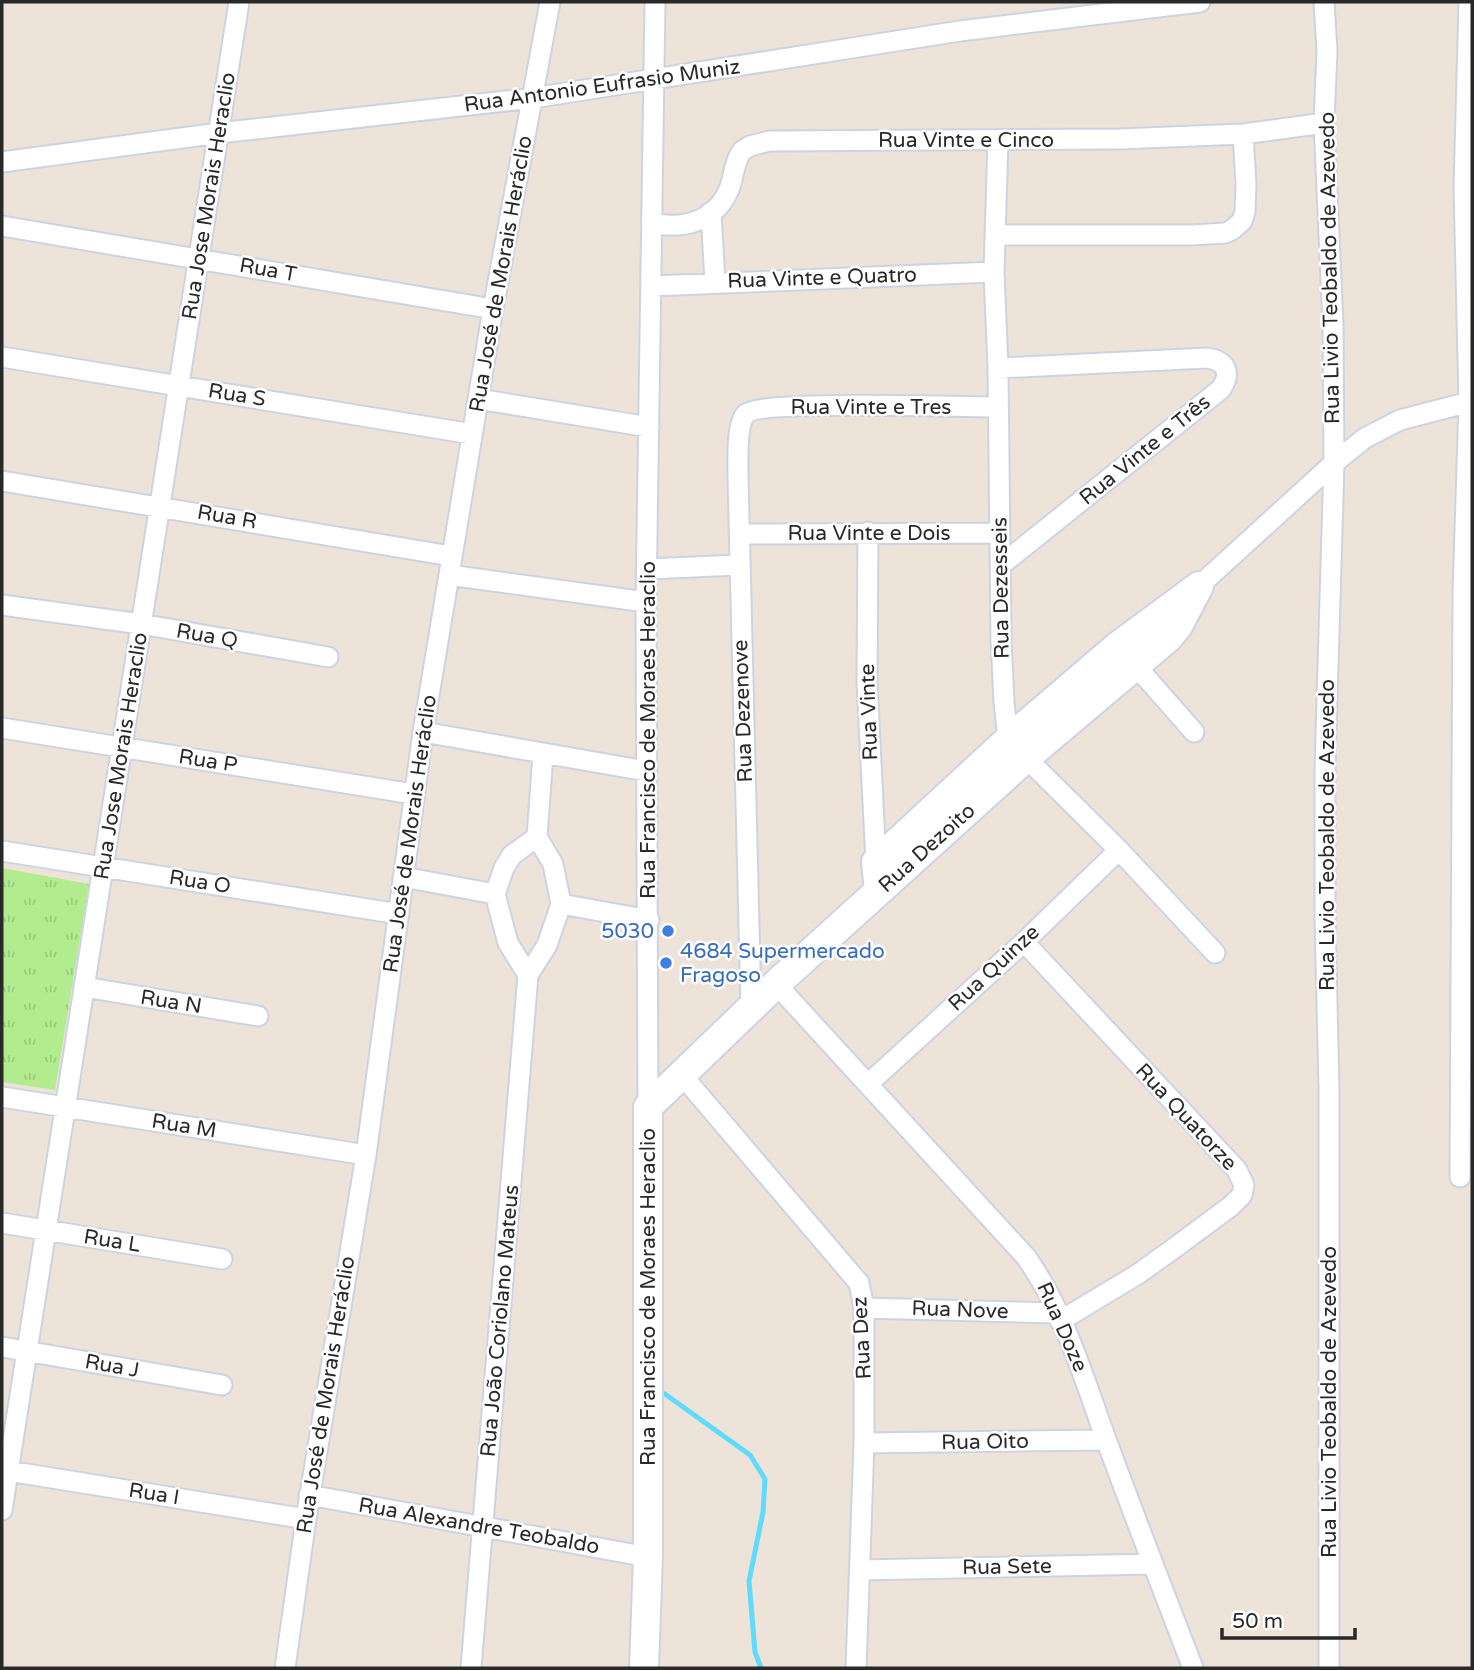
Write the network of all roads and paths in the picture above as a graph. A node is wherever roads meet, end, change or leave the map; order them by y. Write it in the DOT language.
graph roads {
  1 [pos="239,2"];
  2 [pos="550,2"];
  3 [pos="655,2"];
  4 [pos="1200,2"];
  5 [pos="1324,2"];
  6 [pos="1469,2"];
  7 [pos="1085,9"];
  8 [pos="654,80"];
  9 [pos="533,98"];
  10 [pos="1324,123"];
  11 [pos="219,133"];
  12 [pos="1243,134"];
  13 [pos="998,140"];
  14 [pos="2,162"];
  15 [pos="711,212"];
  16 [pos="652,223"];
  17 [pos="2,226"];
  18 [pos="995,235"];
  19 [pos="199,258"];
  20 [pos="994,272"];
  21 [pos="715,282"];
  22 [pos="650,286"];
  23 [pos="493,309"];
  24 [pos="2,357"];
  25 [pos="998,368"];
  26 [pos="179,385"];
  27 [pos="478,399"];
  28 [pos="1469,402"];
  29 [pos="998,407"];
  30 [pos="745,415"];
  31 [pos="649,427"];
  32 [pos="472,434"];
  33 [pos="1334,463"];
  34 [pos="2,481"];
  35 [pos="160,506"];
  36 [pos="867,533"];
  37 [pos="999,533"];
  38 [pos="739,534"];
  39 [pos="739,565"];
  40 [pos="1001,565"];
  41 [pos="450,566"];
  42 [pos="647,569"];
  43 [pos="1199,586"];
  44 [pos="1467,594"];
  45 [pos="646,602"];
  46 [pos="2,605"];
  47 [pos="141,624"];
  48 [pos="1126,656"];
  49 [pos="328,657"];
  50 [pos="2,728"];
  51 [pos="423,732"];
  52 [pos="1194,732"];
  53 [pos="122,747"];
  54 [pos="1017,748"];
  55 [pos="543,754"];
  56 [pos="646,771"];
  57 [pos="1466,781"];
  58 [pos="413,794"];
  59 [pos="537,836"];
  60 [pos="2,850"];
  61 [pos="1119,850"];
  62 [pos="876,862"];
  63 [pos="103,866"];
  64 [pos="403,877"];
  65 [pos="879,891"];
  66 [pos="495,894"];
  67 [pos="561,905"];
  68 [pos="399,914"];
  69 [pos="649,920"];
  70 [pos="1024,942"];
  71 [pos="1214,953"];
  72 [pos="528,975"];
  73 [pos="776,984"];
  74 [pos="84,987"];
  75 [pos="751,1007"];
  76 [pos="258,1016"];
  77 [pos="681,1074"];
  78 [pos="868,1084"];
  79 [pos="2,1097"];
  80 [pos="648,1107"];
  81 [pos="65,1108"];
  82 [pos="366,1155"];
  83 [pos="1460,1177"];
  84 [pos="2,1223"];
  85 [pos="46,1230"];
  86 [pos="222,1259"];
  87 [pos="864,1308"];
  88 [pos="1058,1317"];
  89 [pos="2,1347"];
  90 [pos="27,1351"];
  91 [pos="222,1385"];
  92 [pos="1106,1440"];
  93 [pos="864,1443"];
  94 [pos="5,1471"];
  95 [pos="309,1495"];
  96 [pos="2,1510"];
  97 [pos="306,1519"];
  98 [pos="483,1527"];
  99 [pos="648,1557"];
  100 [pos="1153,1564"];
  101 [pos="860,1570"];
  102 [pos="285,1668"];
  103 [pos="471,1668"];
  104 [pos="644,1668"];
  105 [pos="856,1668"];
  106 [pos="1193,1668"];
  107 [pos="1329,1668"];
  1 -- 11 [label="street, Rua Jose Morais Heraclio"];
  2 -- 9 [label="street, Rua José de Morais Heráclio"];
  3 -- 8 [label="street, Rua Francisco de Moraes Heraclio"];
  4 -- 7 [label="street, Rua Antonio Eufrasio Muniz"];
  5 -- 10 [label="street, Rua Livio Teobaldo de Azevedo"];
  6 -- 28 [label="street"];
  7 -- 8 [label="street, Rua Antonio Eufrasio Muniz"];
  8 -- 9 [label="street, Rua Antonio Eufrasio Muniz"];
  8 -- 16 [label="street, Rua Francisco de Moraes Heraclio"];
  9 -- 11 [label="street, Rua Antonio Eufrasio Muniz"];
  9 -- 23 [label="street, Rua José de Morais Heráclio"];
  10 -- 12 [label="street, Rua Vinte e Cinco"];
  10 -- 33 [label="street, Rua Livio Teobaldo de Azevedo"];
  11 -- 14 [label="street, Rua Antonio Eufrasio Muniz"];
  11 -- 19 [label="street, Rua Jose Morais Heraclio"];
  12 -- 13 [label="street, Rua Vinte e Cinco"];
  12 -- 18 [label="street"];
  13 -- 15 [label="street, Rua Vinte e Cinco"];
  13 -- 18 [label="street, Rua Dezesseis"];
  15 -- 16 [label="street, Rua Vinte e Cinco"];
  15 -- 21 [label="street"];
  16 -- 22 [label="street, Rua Francisco de Moraes Heraclio"];
  17 -- 19 [label="street, Rua T"];
  18 -- 20 [label="street, Rua Dezesseis"];
  19 -- 23 [label="street, Rua T"];
  19 -- 26 [label="street, Rua Jose Morais Heraclio"];
  20 -- 21 [label="street, Rua Vinte e Quatro"];
  20 -- 25 [label="street, Rua Dezesseis"];
  21 -- 22 [label="street, Rua Vinte e Quatro"];
  22 -- 31 [label="street, Rua Francisco de Moraes Heraclio"];
  23 -- 27 [label="street, Rua José de Morais Heráclio"];
  24 -- 26 [label="street, Rua S"];
  25 -- 29 [label="street, Rua Dezesseis"];
  25 -- 40 [label="street, Rua Vinte e Três"];
  26 -- 32 [label="street, Rua S"];
  26 -- 35 [label="street, Rua Jose Morais Heraclio"];
  27 -- 31 [label="street"];
  27 -- 32 [label="street, Rua José de Morais Heráclio"];
  28 -- 33 [label="street, Rua Dezoito"];
  28 -- 44 [label="street"];
  29 -- 30 [label="street, Rua Vinte e Tres"];
  29 -- 37 [label="street, Rua Dezesseis"];
  30 -- 38 [label="street, Rua Dezenove"];
  31 -- 42 [label="street, Rua Francisco de Moraes Heraclio"];
  32 -- 41 [label="street, Rua José de Morais Heráclio"];
  33 -- 43 [label="street, Rua Dezoito"];
  33 -- 107 [label="street, Rua Livio Teobaldo de Azevedo"];
  34 -- 35 [label="street, Rua R"];
  35 -- 41 [label="street, Rua R"];
  35 -- 47 [label="street, Rua Jose Morais Heraclio"];
  36 -- 37 [label="street, Rua Vinte e Dois"];
  36 -- 38 [label="street, Rua Vinte e Dois"];
  36 -- 62 [label="street, Rua Vinte"];
  37 -- 40 [label="street, Rua Dezesseis"];
  38 -- 39 [label="street, Rua Dezenove"];
  39 -- 42 [label="street"];
  39 -- 75 [label="street, Rua Dezenove"];
  40 -- 54 [label="street, Rua Dezesseis"];
  41 -- 45 [label="street, Rua R"];
  41 -- 51 [label="street, Rua José de Morais Heráclio"];
  42 -- 45 [label="street, Rua Francisco de Moraes Heraclio"];
  43 -- 48 [label="street, Rua Dezoito"];
  44 -- 57 [label="street"];
  45 -- 56 [label="street, Rua Francisco de Moraes Heraclio"];
  46 -- 47 [label="street, Rua Q"];
  47 -- 49 [label="street, Rua Q"];
  47 -- 53 [label="street, Rua Jose Morais Heraclio"];
  48 -- 52 [label="street"];
  48 -- 54 [label="street, Rua Dezoito"];
  50 -- 53 [label="street, Rua P"];
  51 -- 55 [label="street"];
  51 -- 58 [label="street, Rua José de Morais Heráclio"];
  53 -- 58 [label="street, Rua P"];
  53 -- 63 [label="street, Rua Jose Morais Heraclio"];
  54 -- 61 [label="street"];
  54 -- 62 [label="street, Rua Dezoito"];
  54 -- 65 [label="street, Rua Dezoito"];
  55 -- 56 [label="street"];
  55 -- 59 [label="street"];
  56 -- 69 [label="street, Rua Francisco de Moraes Heraclio"];
  57 -- 83 [label="street"];
  58 -- 64 [label="street, Rua José de Morais Heráclio"];
  59 -- 66 [label="street"];
  59 -- 67 [label="street, Rua João Coriolano Mateus"];
  60 -- 63 [label="street, Rua O"];
  61 -- 70 [label="street, Rua Quinze"];
  61 -- 71 [label="street"];
  62 -- 65 [label="street, Rua Vinte"];
  63 -- 68 [label="street, Rua O"];
  63 -- 74 [label="street, Rua Jose Morais Heraclio"];
  64 -- 66 [label="street"];
  64 -- 68 [label="street, Rua José de Morais Heráclio"];
  65 -- 73 [label="street, Rua Dezoito"];
  66 -- 72 [label="street"];
  67 -- 69 [label="street"];
  67 -- 72 [label="street, Rua João Coriolano Mateus"];
  68 -- 82 [label="street, Rua José de Morais Heráclio"];
  69 -- 80 [label="street, Rua Francisco de Moraes Heraclio"];
  70 -- 78 [label="street, Rua Quinze"];
  70 -- 88 [label="street, Rua Quatorze"];
  72 -- 98 [label="street, Rua João Coriolano Mateus"];
  73 -- 75 [label="street, Rua Dezoito"];
  73 -- 78 [label="street, Rua Doze"];
  74 -- 76 [label="street, Rua N"];
  74 -- 81 [label="street, Rua Jose Morais Heraclio"];
  75 -- 77 [label="street, Rua Dezoito"];
  77 -- 80 [label="street, Rua Dezoito"];
  77 -- 87 [label="street, Rua Dez"];
  78 -- 88 [label="street, Rua Doze"];
  79 -- 81 [label="street, Rua M"];
  80 -- 99 [label="street, Rua Francisco de Moraes Heraclio"];
  81 -- 82 [label="street, Rua M"];
  81 -- 85 [label="street, Rua Jose Morais Heraclio"];
  82 -- 95 [label="street, Rua José de Morais Heráclio"];
  84 -- 85 [label="street, Rua L"];
  85 -- 86 [label="street, Rua L"];
  85 -- 90 [label="street, Rua Jose Morais Heraclio"];
  87 -- 88 [label="street, Rua Nove"];
  87 -- 93 [label="street, Rua Dez"];
  88 -- 92 [label="street, Rua Doze"];
  89 -- 90 [label="street, Rua J"];
  90 -- 91 [label="street, Rua J"];
  90 -- 94 [label="street, Rua Jose Morais Heraclio"];
  92 -- 93 [label="street, Rua Oito"];
  92 -- 100 [label="street, Rua Doze"];
  93 -- 101 [label="street, Rua Dez"];
  94 -- 96 [label="street, Rua Jose Morais Heraclio"];
  94 -- 97 [label="street, Rua I"];
  95 -- 97 [label="street, Rua José de Morais Heráclio"];
  95 -- 98 [label="street, Rua Alexandre Teobaldo"];
  97 -- 102 [label="street, Rua José de Morais Heráclio"];
  98 -- 99 [label="street, Rua Alexandre Teobaldo"];
  98 -- 103 [label="street, Rua João Coriolano Mateus"];
  99 -- 104 [label="street, Rua Francisco de Moraes Heraclio"];
  100 -- 101 [label="street, Rua Sete"];
  100 -- 106 [label="street, Rua Doze"];
  101 -- 105 [label="street, Rua Dez"];
}
